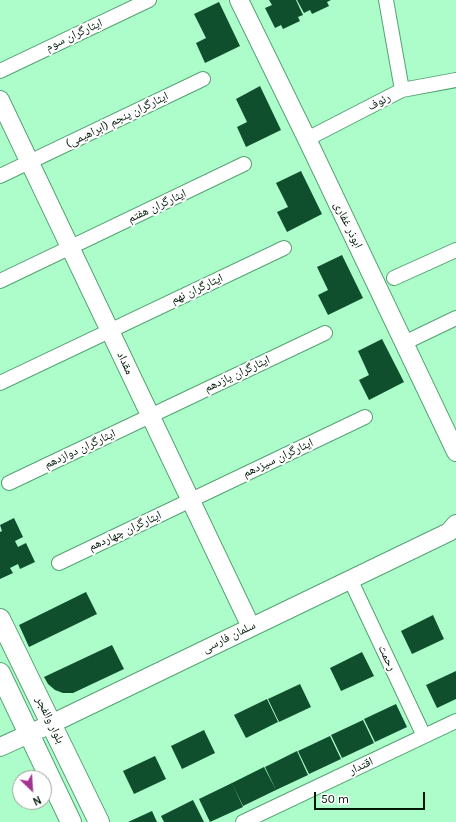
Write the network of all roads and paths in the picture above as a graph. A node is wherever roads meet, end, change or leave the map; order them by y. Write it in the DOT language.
graph roads {
  1 [pos="149,0"];
  2 [pos="239,0"];
  3 [pos="386,0"];
  4 [pos="0,71"];
  5 [pos="204,79"];
  6 [pos="456,80"];
  7 [pos="402,90"];
  8 [pos="0,100"];
  9 [pos="307,139"];
  10 [pos="30,162"];
  11 [pos="244,164"];
  12 [pos="0,176"];
  13 [pos="70,247"];
  14 [pos="284,248"];
  15 [pos="456,251"];
  16 [pos="394,278"];
  17 [pos="0,281"];
  18 [pos="456,318"];
  19 [pos="110,331"];
  20 [pos="324,333"];
  21 [pos="404,343"];
  22 [pos="0,383"];
  23 [pos="150,416"];
  24 [pos="365,417"];
  25 [pos="456,452"];
  26 [pos="9,483"];
  27 [pos="190,500"];
  28 [pos="456,524"];
  29 [pos="59,563"];
  30 [pos="350,579"];
  31 [pos="0,619"];
  32 [pos="251,627"];
  33 [pos="0,673"];
  34 [pos="456,721"];
  35 [pos="51,724"];
  36 [pos="28,734"];
  37 [pos="424,736"];
  38 [pos="0,748"];
  39 [pos="71,822"];
  40 [pos="99,822"];
  41 [pos="243,822"];
  1 -- 4 [label="street, ایثارگران سوم"];
  2 -- 9 [label="street, ابوذر غفاری"];
  3 -- 7 [label="street"];
  5 -- 10 [label="street, ایثارگران پنجم (ابراهیمی)"];
  6 -- 7 [label="street, رئوف"];
  7 -- 9 [label="street, رئوف"];
  8 -- 10 [label="street, مقداد"];
  9 -- 21 [label="street, ابوذر غفاری"];
  10 -- 12 [label="street, ایثارگران پنجم (ابراهیمی)"];
  10 -- 13 [label="street, مقداد"];
  11 -- 13 [label="street, ایثارگران هفتم"];
  13 -- 17 [label="street, ایثارگران هفتم"];
  13 -- 19 [label="street, مقداد"];
  14 -- 19 [label="street, ایثارگران نهم"];
  15 -- 16 [label="street"];
  18 -- 21 [label="street"];
  19 -- 22 [label="street, ایثارگران نهم"];
  19 -- 23 [label="street, مقداد"];
  20 -- 23 [label="street, ایثارگران یازدهم"];
  21 -- 25 [label="street, ابوذر غفاری"];
  23 -- 26 [label="street, ایثارگران دوازدهم"];
  23 -- 27 [label="street, مقداد"];
  24 -- 27 [label="street, ایثارگران سیزدهم"];
  27 -- 29 [label="street, ایثارگران چهاردهم"];
  27 -- 32 [label="street, مقداد"];
  28 -- 30 [label="street, سلمان فارسی"];
  30 -- 32 [label="street, سلمان فارسی"];
  30 -- 37 [label="street, رحمت"];
  31 -- 35 [label="main road, بلوار والفجر"];
  32 -- 35 [label="street, سلمان فارسی"];
  33 -- 36 [label="main road, بلوار والفجر"];
  34 -- 37 [label="street, اقتدار"];
  35 -- 36 [label="street, سلمان فارسی"];
  35 -- 40 [label="main road, بلوار والفجر"];
  36 -- 38 [label="street, سلمان فارسی"];
  36 -- 39 [label="main road, بلوار والفجر"];
  37 -- 41 [label="street, اقتدار"];
}
